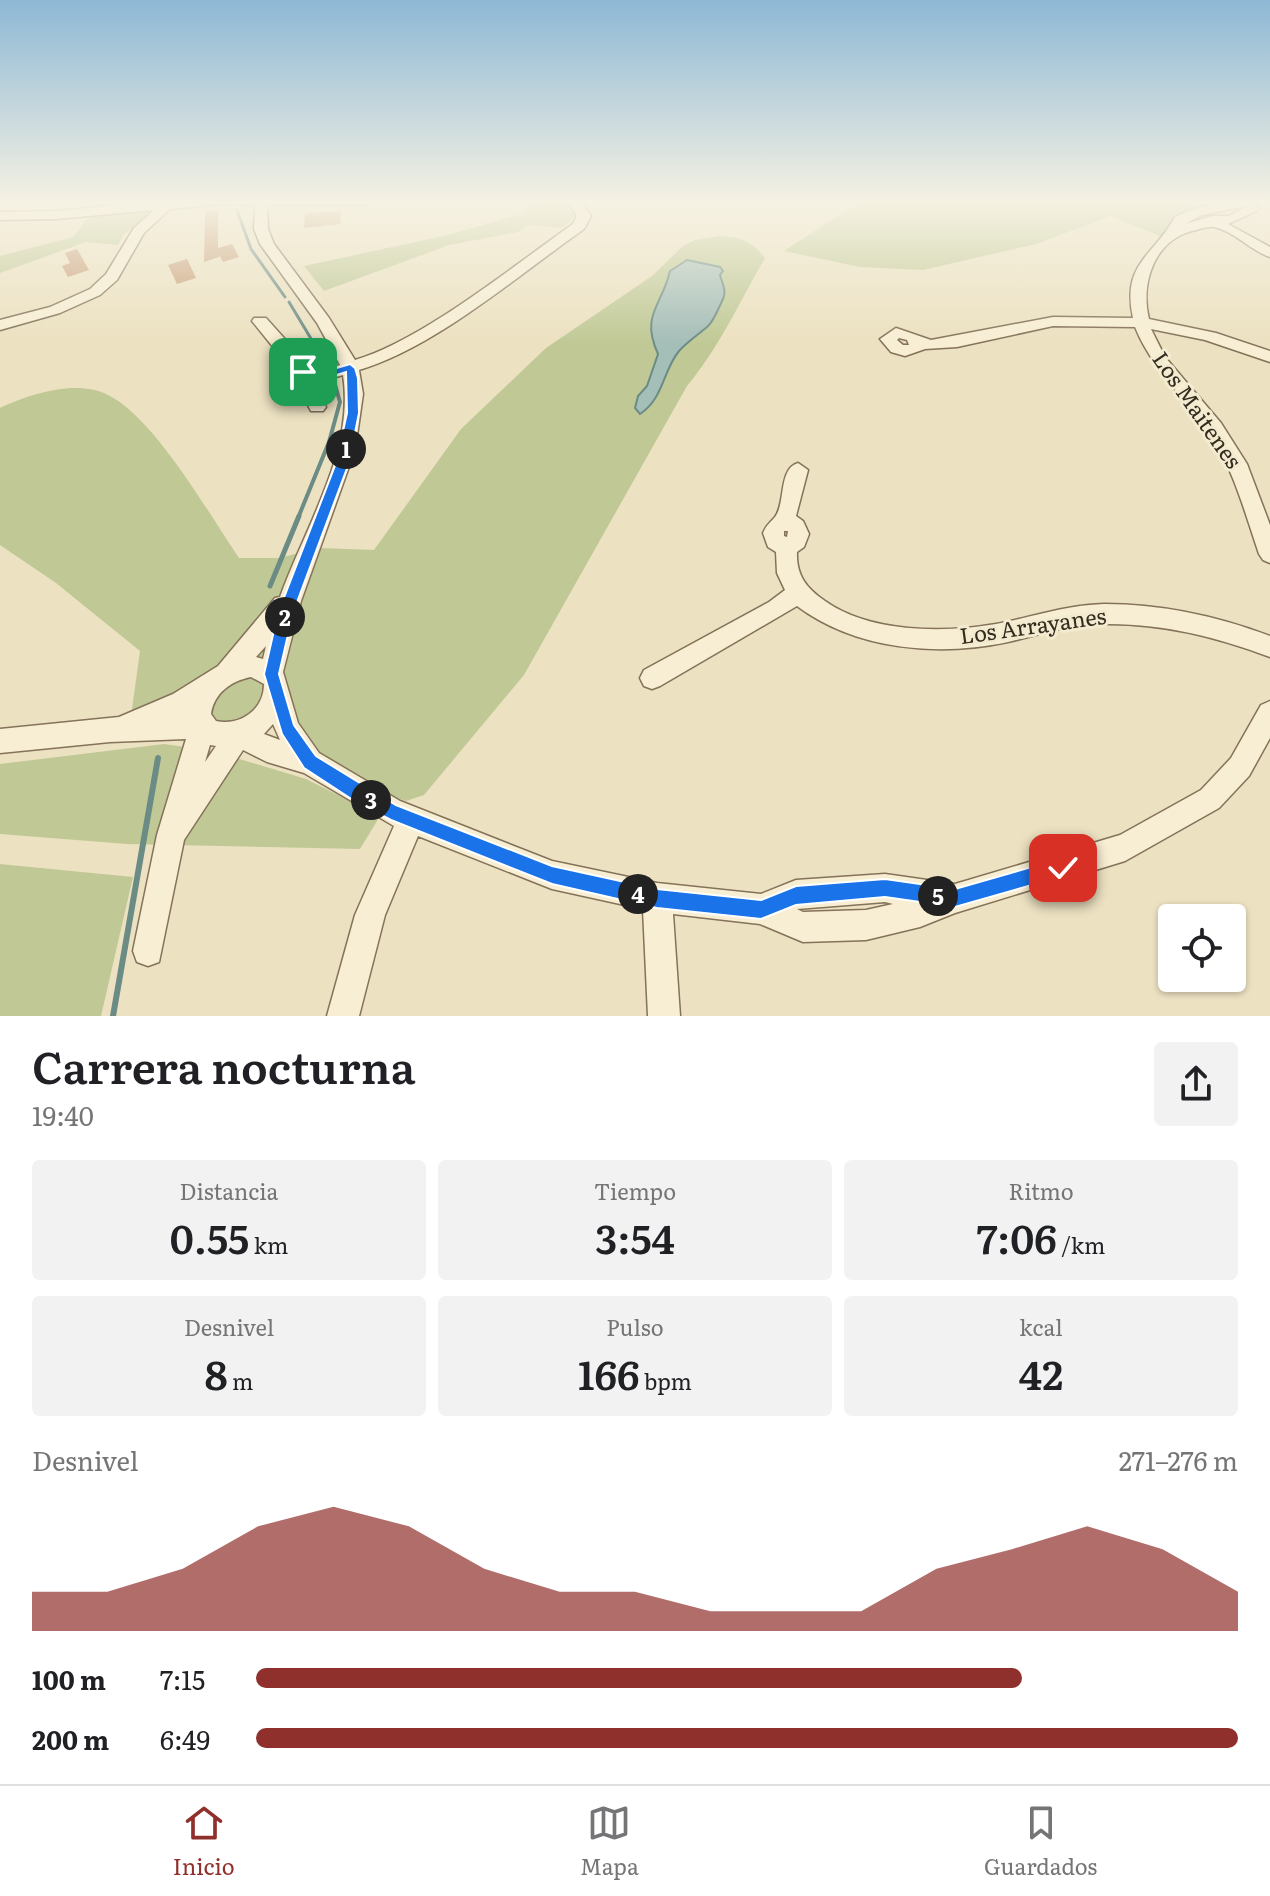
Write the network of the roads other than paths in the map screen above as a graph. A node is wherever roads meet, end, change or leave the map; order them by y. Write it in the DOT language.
graph roads {
  1 [pos="129,248"];
  2 [pos="270,248"];
  3 [pos="550,248"];
  4 [pos="1157,248"];
  5 [pos="260,321"];
  6 [pos="0,325"];
  7 [pos="1142,325"];
  8 [pos="918,344"];
  9 [pos="1270,357"];
  10 [pos="348,364"];
  11 [pos="305,376"];
  12 [pos="317,407"];
  13 [pos="798,470"];
  14 [pos="1270,554"];
  15 [pos="293,592"];
  16 [pos="799,592"];
  17 [pos="1230,635"];
  18 [pos="1270,647"];
  19 [pos="1270,660"];
  20 [pos="220,678"];
  21 [pos="652,678"];
  22 [pos="274,682"];
  23 [pos="1270,713"];
  24 [pos="202,726"];
  25 [pos="110,730"];
  26 [pos="239,734"];
  27 [pos="0,741"];
  28 [pos="310,762"];
  29 [pos="412,819"];
  30 [pos="171,835"];
  31 [pos="657,898"];
  32 [pos="148,951"];
  33 [pos="343,1016"];
  34 [pos="664,1016"];
  1 -- 6 [label="street"];
  2 -- 10 [label="street"];
  3 -- 10 [label="street"];
  4 -- 7 [label="street, Los Maitenes"];
  5 -- 11 [label="street"];
  7 -- 8 [label="street"];
  7 -- 9 [label="street"];
  7 -- 14 [label="street, Los Maitenes"];
  10 -- 11 [label="street"];
  10 -- 15 [label="street"];
  11 -- 12 [label="street"];
  13 -- 16 [label="street"];
  15 -- 20 [label="street"];
  15 -- 22 [label="street"];
  16 -- 17 [label="street, Los Arrayanes"];
  16 -- 21 [label="street"];
  17 -- 18 [label="street, Los Arrayanes"];
  17 -- 19 [label="street, Los Arrayanes"];
  20 -- 22 [label="street"];
  20 -- 24 [label="street"];
  20 -- 25 [label="street"];
  22 -- 26 [label="street"];
  22 -- 28 [label="street"];
  23 -- 31 [label="street"];
  24 -- 25 [label="street"];
  24 -- 26 [label="street"];
  24 -- 30 [label="street"];
  25 -- 27 [label="street"];
  26 -- 28 [label="street"];
  26 -- 30 [label="street"];
  28 -- 29 [label="street"];
  29 -- 31 [label="street"];
  29 -- 33 [label="street"];
  30 -- 32 [label="street"];
  31 -- 34 [label="street"];
}
